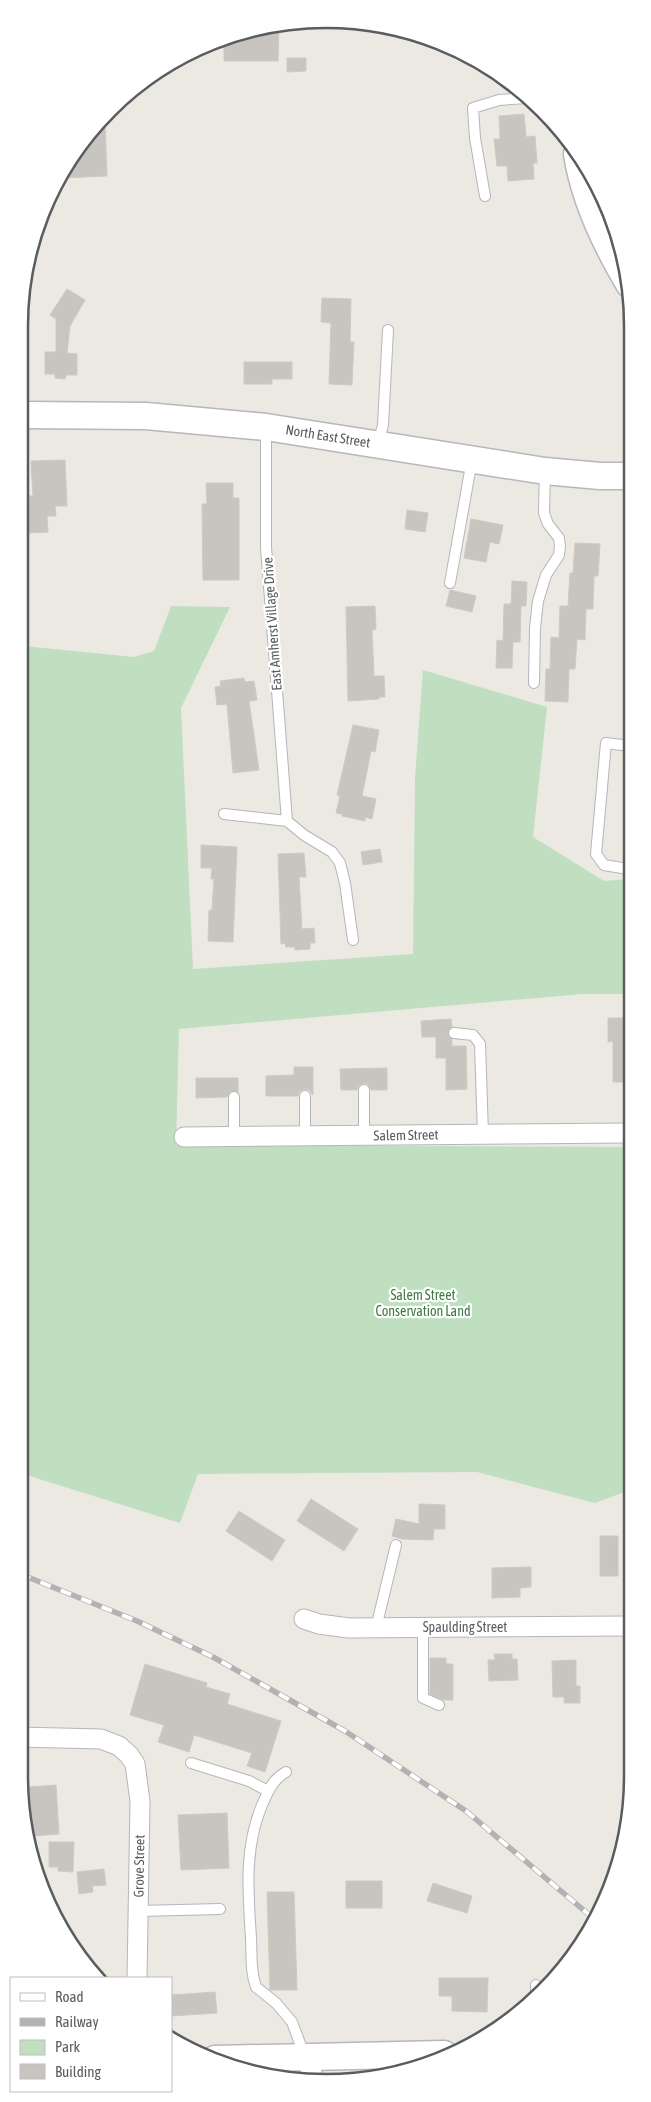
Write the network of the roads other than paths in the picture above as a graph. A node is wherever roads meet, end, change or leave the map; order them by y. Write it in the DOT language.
graph roads {
  1 [pos="519,99"];
  2 [pos="586,181"];
  3 [pos="485,196"];
  4 [pos="617,264"];
  5 [pos="388,330"];
  6 [pos="28,415"];
  7 [pos="266,427"];
  8 [pos="378,444"];
  9 [pos="472,459"];
  10 [pos="545,471"];
  11 [pos="624,476"];
  12 [pos="450,583"];
  13 [pos="534,683"];
  14 [pos="624,745"];
  15 [pos="224,814"];
  16 [pos="287,821"];
  17 [pos="624,868"];
  18 [pos="353,940"];
  19 [pos="454,1033"];
  20 [pos="364,1090"];
  21 [pos="305,1096"];
  22 [pos="234,1097"];
  23 [pos="624,1133"];
  24 [pos="483,1134"];
  25 [pos="305,1136"];
  26 [pos="364,1136"];
  27 [pos="184,1137"];
  28 [pos="234,1137"];
  29 [pos="396,1545"];
  30 [pos="304,1619"];
  31 [pos="624,1626"];
  32 [pos="376,1628"];
  33 [pos="423,1628"];
  34 [pos="439,1705"];
  35 [pos="28,1737"];
  36 [pos="191,1763"];
  37 [pos="286,1772"];
  38 [pos="268,1790"];
  39 [pos="220,1909"];
  40 [pos="139,1911"];
  41 [pos="137,1977"];
  42 [pos="431,2055"];
  43 [pos="238,2061"];
  44 [pos="308,2068"];
  1 -- 3 [label="lane"];
  2 -- 4 [label="main road"];
  5 -- 8 [label="lane"];
  6 -- 7 [label="main road, North East Street"];
  7 -- 8 [label="main road, North East Street"];
  7 -- 16 [label="lane, East Amherst Village Drive"];
  8 -- 9 [label="main road, North East Street"];
  9 -- 10 [label="main road, North East Street"];
  9 -- 12 [label="lane"];
  10 -- 11 [label="main road, North East Street"];
  10 -- 13 [label="lane"];
  14 -- 17 [label="lane"];
  15 -- 16 [label="lane"];
  16 -- 18 [label="lane"];
  19 -- 24 [label="lane"];
  20 -- 26 [label="lane"];
  21 -- 25 [label="lane"];
  22 -- 28 [label="lane"];
  23 -- 24 [label="street, Salem Street"];
  24 -- 26 [label="street, Salem Street"];
  25 -- 26 [label="street, Salem Street"];
  25 -- 28 [label="street, Salem Street"];
  27 -- 28 [label="street, Salem Street"];
  29 -- 32 [label="lane"];
  30 -- 32 [label="street, Spaulding Street"];
  31 -- 33 [label="street, Spaulding Street"];
  32 -- 33 [label="street, Spaulding Street"];
  33 -- 34 [label="lane"];
  35 -- 40 [label="street, Grove Street"];
  36 -- 38 [label="lane"];
  37 -- 38 [label="lane"];
  38 -- 44 [label="lane"];
  39 -- 40 [label="lane"];
  40 -- 41 [label="street, Grove Street"];
  42 -- 44 [label="main road"];
  43 -- 44 [label="main road"];
}
